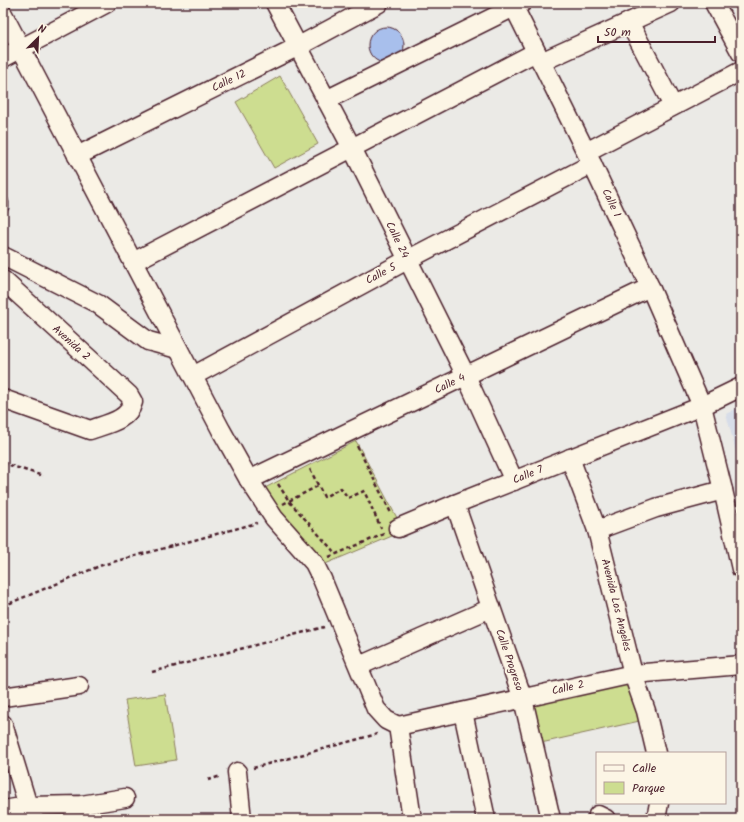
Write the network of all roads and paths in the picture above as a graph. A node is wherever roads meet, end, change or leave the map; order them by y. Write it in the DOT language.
graph roads {
  1 [pos="107,3"];
  2 [pos="275,3"];
  3 [pos="379,3"];
  4 [pos="671,3"];
  5 [pos="516,4"];
  6 [pos="720,5"];
  7 [pos="3,14"];
  8 [pos="629,22"];
  9 [pos="297,46"];
  10 [pos="21,49"];
  11 [pos="741,53"];
  12 [pos="539,57"];
  13 [pos="3,58"];
  14 [pos="741,71"];
  15 [pos="326,100"];
  16 [pos="673,106"];
  17 [pos="352,148"];
  18 [pos="77,156"];
  19 [pos="589,158"];
  20 [pos="3,256"];
  21 [pos="407,260"];
  22 [pos="133,262"];
  23 [pos="650,287"];
  24 [pos="6,289"];
  25 [pos="178,349"];
  26 [pos="193,376"];
  27 [pos="466,376"];
  28 [pos="741,387"];
  29 [pos="3,399"];
  30 [pos="702,406"];
  31 [pos="355,442"];
  32 [pos="570,458"];
  33 [pos="3,463"];
  34 [pos="309,467"];
  35 [pos="43,476"];
  36 [pos="249,480"];
  37 [pos="514,481"];
  38 [pos="278,484"];
  39 [pos="318,486"];
  40 [pos="723,490"];
  41 [pos="289,501"];
  42 [pos="455,504"];
  43 [pos="276,513"];
  44 [pos="597,530"];
  45 [pos="391,531"];
  46 [pos="336,554"];
  47 [pos="314,563"];
  48 [pos="741,569"];
  49 [pos="3,606"];
  50 [pos="491,608"];
  51 [pos="340,622"];
  52 [pos="741,665"];
  53 [pos="358,666"];
  54 [pos="152,672"];
  55 [pos="633,674"];
  56 [pos="79,686"];
  57 [pos="3,697"];
  58 [pos="522,698"];
  59 [pos="463,712"];
  60 [pos="3,724"];
  61 [pos="398,726"];
  62 [pos="656,752"];
  63 [pos="237,772"];
  64 [pos="208,780"];
  65 [pos="125,798"];
  66 [pos="659,804"];
  67 [pos="3,810"];
  68 [pos="31,813"];
  69 [pos="242,819"];
  70 [pos="412,819"];
  71 [pos="486,819"];
  72 [pos="551,819"];
  73 [pos="656,819"];
  1 -- 10 [label="street"];
  2 -- 9 [label="street, Calle 24"];
  3 -- 9 [label="street, Calle 12"];
  4 -- 8 [label="street"];
  5 -- 12 [label="street, Calle 1"];
  5 -- 15 [label="street"];
  6 -- 11 [label="street"];
  7 -- 10 [label="street"];
  8 -- 12 [label="street"];
  8 -- 16 [label="street"];
  9 -- 15 [label="street, Calle 24"];
  9 -- 18 [label="street, Calle 12"];
  10 -- 13 [label="street"];
  10 -- 18 [label="street"];
  12 -- 17 [label="street"];
  12 -- 19 [label="street, Calle 1"];
  14 -- 16 [label="street, Calle 5"];
  15 -- 17 [label="street, Calle 24"];
  16 -- 19 [label="street, Calle 5"];
  17 -- 21 [label="street, Calle 24"];
  17 -- 22 [label="street"];
  18 -- 22 [label="street"];
  19 -- 21 [label="street, Calle 5"];
  19 -- 23 [label="street, Calle 1"];
  20 -- 25 [label="street"];
  21 -- 26 [label="street, Calle 5"];
  21 -- 27 [label="street, Calle 24"];
  22 -- 25 [label="street"];
  23 -- 27 [label="street, Calle 4"];
  23 -- 30 [label="street, Calle 1"];
  24 -- 29 [label="street, Avenida 2"];
  25 -- 26 [label="street"];
  26 -- 36 [label="street"];
  27 -- 36 [label="street, Calle 4"];
  27 -- 37 [label="street, Calle 24"];
  28 -- 30 [label="street, Calle 7"];
  30 -- 32 [label="street, Calle 7"];
  30 -- 40 [label="street, Calle 1"];
  31 -- 45 [label="path"];
  32 -- 37 [label="street, Calle 7"];
  32 -- 44 [label="street, Avenida Los Angeles"];
  33 -- 35 [label="path"];
  34 -- 39 [label="path"];
  36 -- 43 [label="street"];
  37 -- 42 [label="street, Calle 7"];
  38 -- 41 [label="path"];
  39 -- 41 [label="path"];
  39 -- 45 [label="path"];
  40 -- 44 [label="street"];
  40 -- 48 [label="street, Calle 1"];
  41 -- 43 [label="path"];
  41 -- 46 [label="path"];
  42 -- 45 [label="street, Calle 7"];
  42 -- 50 [label="street, Calle Progreso"];
  43 -- 47 [label="street"];
  43 -- 49 [label="path"];
  44 -- 55 [label="street, Avenida Los Angeles"];
  45 -- 46 [label="path"];
  46 -- 47 [label="path"];
  47 -- 51 [label="street"];
  50 -- 53 [label="street"];
  50 -- 58 [label="street, Calle Progreso"];
  51 -- 53 [label="street"];
  51 -- 54 [label="path"];
  52 -- 55 [label="street, Calle 2"];
  53 -- 61 [label="street"];
  55 -- 58 [label="street, Calle 2"];
  55 -- 62 [label="street, Avenida Los Angeles"];
  56 -- 57 [label="street"];
  58 -- 59 [label="street, Calle 2"];
  58 -- 72 [label="street, Calle Progreso"];
  59 -- 61 [label="street, Calle 2"];
  59 -- 71 [label="street"];
  60 -- 68 [label="street"];
  61 -- 63 [label="path"];
  61 -- 70 [label="street"];
  63 -- 64 [label="path"];
  63 -- 69 [label="street"];
  65 -- 68 [label="street"];
  66 -- 73 [label="street"];
  67 -- 68 [label="street"];
}
